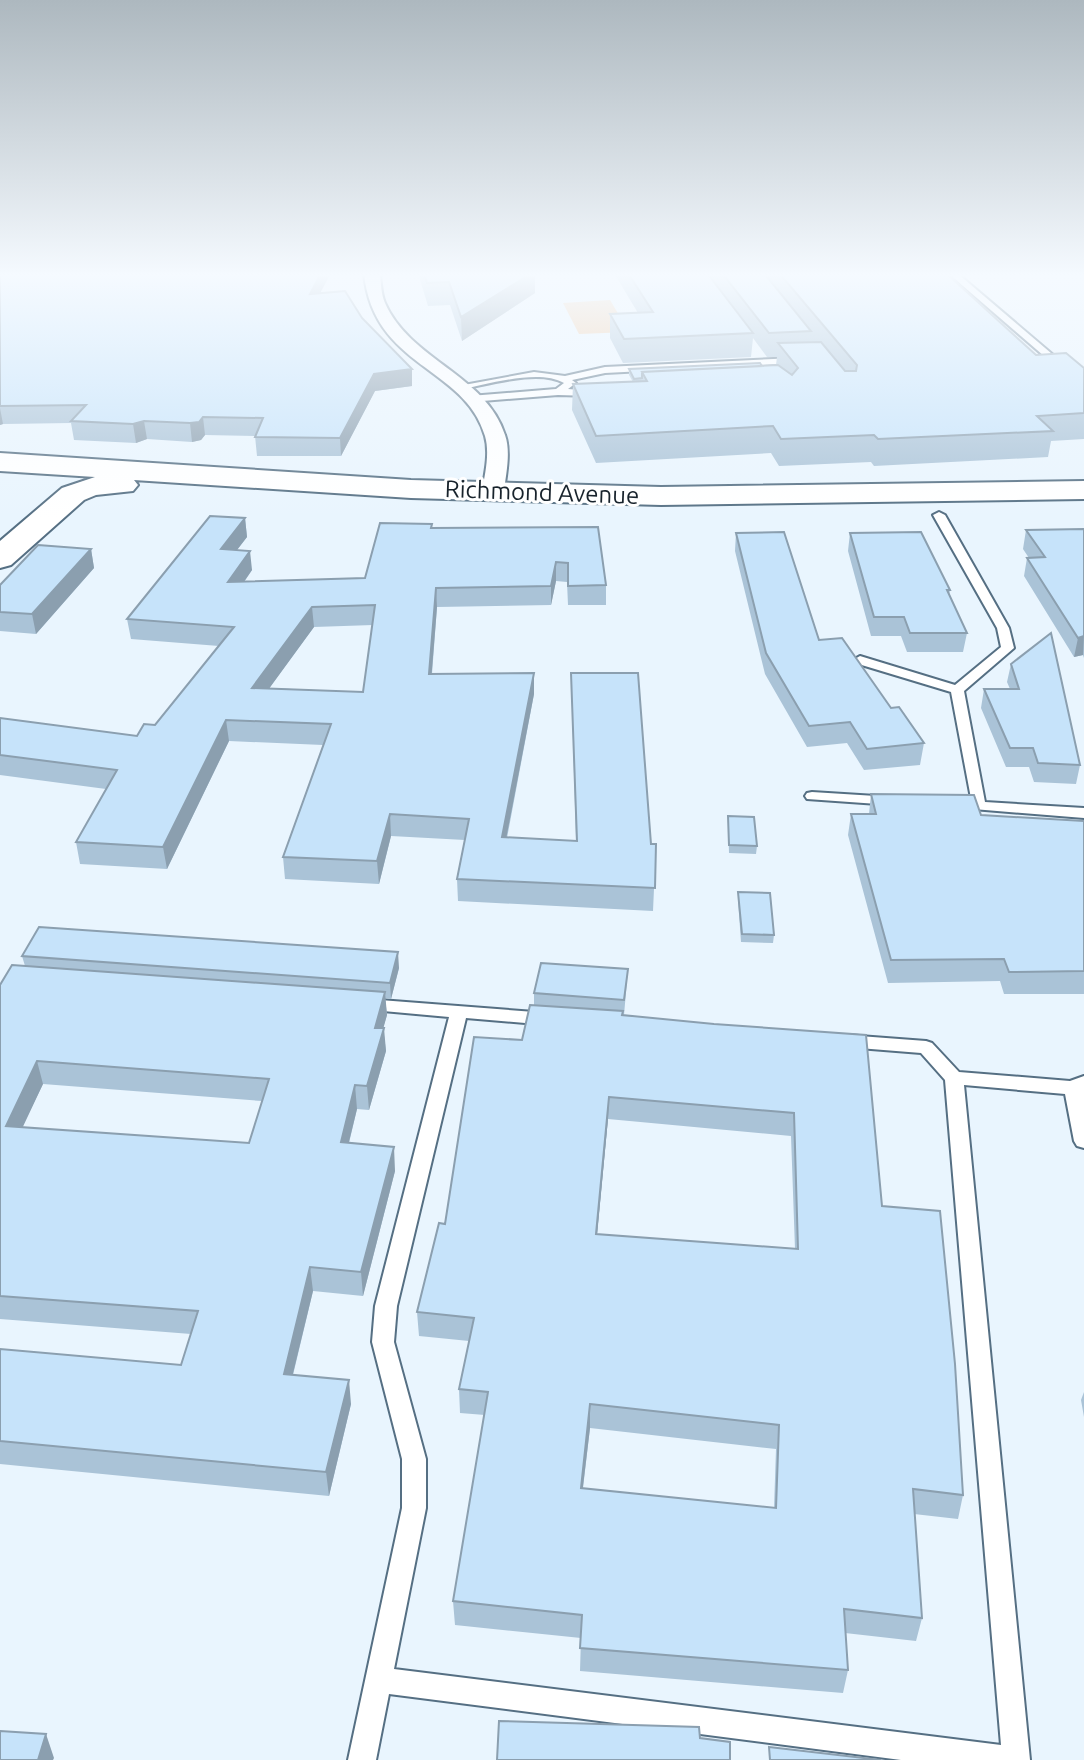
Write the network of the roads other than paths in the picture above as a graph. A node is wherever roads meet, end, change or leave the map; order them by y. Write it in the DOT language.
graph roads {
  1 [pos="421,355"];
  2 [pos="759,355"];
  3 [pos="1048,355"];
  4 [pos="807,360"];
  5 [pos="764,362"];
  6 [pos="772,373"];
  7 [pos="1069,373"];
  8 [pos="566,378"];
  9 [pos="558,392"];
  10 [pos="464,393"];
  11 [pos="603,393"];
  12 [pos="0,462"];
  13 [pos="342,484"];
  14 [pos="0,487"];
  15 [pos="1084,490"];
  16 [pos="493,491"];
  17 [pos="73,494"];
  18 [pos="268,504"];
  19 [pos="934,505"];
  20 [pos="1084,512"];
  21 [pos="0,558"];
  22 [pos="860,660"];
  23 [pos="957,690"];
  24 [pos="812,796"];
  25 [pos="902,801"];
  26 [pos="1084,813"];
  27 [pos="348,1004"];
  28 [pos="459,1012"];
  29 [pos="568,1020"];
  30 [pos="832,1040"];
  31 [pos="954,1078"];
  32 [pos="1078,1085"];
  33 [pos="1084,1141"];
  34 [pos="378,1680"];
  35 [pos="362,1760"];
  36 [pos="1009,1760"];
  37 [pos="1016,1760"];
  1 -- 10 [label="street"];
  2 -- 5 [label="lane"];
  3 -- 7 [label="lane"];
  4 -- 5 [label="lane"];
  5 -- 6 [label="lane"];
  5 -- 8 [label="lane"];
  8 -- 9 [label="lane"];
  8 -- 10 [label="lane"];
  9 -- 10 [label="lane"];
  9 -- 11 [label="lane"];
  10 -- 16 [label="street"];
  12 -- 13 [label="main road, Richmond Avenue"];
  13 -- 16 [label="main road, Richmond Avenue"];
  13 -- 17 [label="main road"];
  14 -- 17 [label="main road, Richmond Avenue"];
  15 -- 19 [label="main road, Richmond Avenue"];
  16 -- 18 [label="main road"];
  16 -- 19 [label="main road, Richmond Avenue"];
  17 -- 18 [label="main road, Richmond Avenue"];
  17 -- 21 [label="main road"];
  18 -- 19 [label="main road, Richmond Avenue"];
  19 -- 20 [label="main road, Richmond Avenue"];
  19 -- 23 [label="lane"];
  22 -- 23 [label="lane"];
  23 -- 26 [label="lane"];
  24 -- 25 [label="lane"];
  27 -- 28 [label="lane"];
  28 -- 29 [label="lane"];
  28 -- 34 [label="lane"];
  30 -- 31 [label="lane"];
  31 -- 32 [label="lane"];
  31 -- 37 [label="lane"];
  32 -- 33 [label="lane"];
  34 -- 35 [label="lane"];
  34 -- 36 [label="lane"];
}
